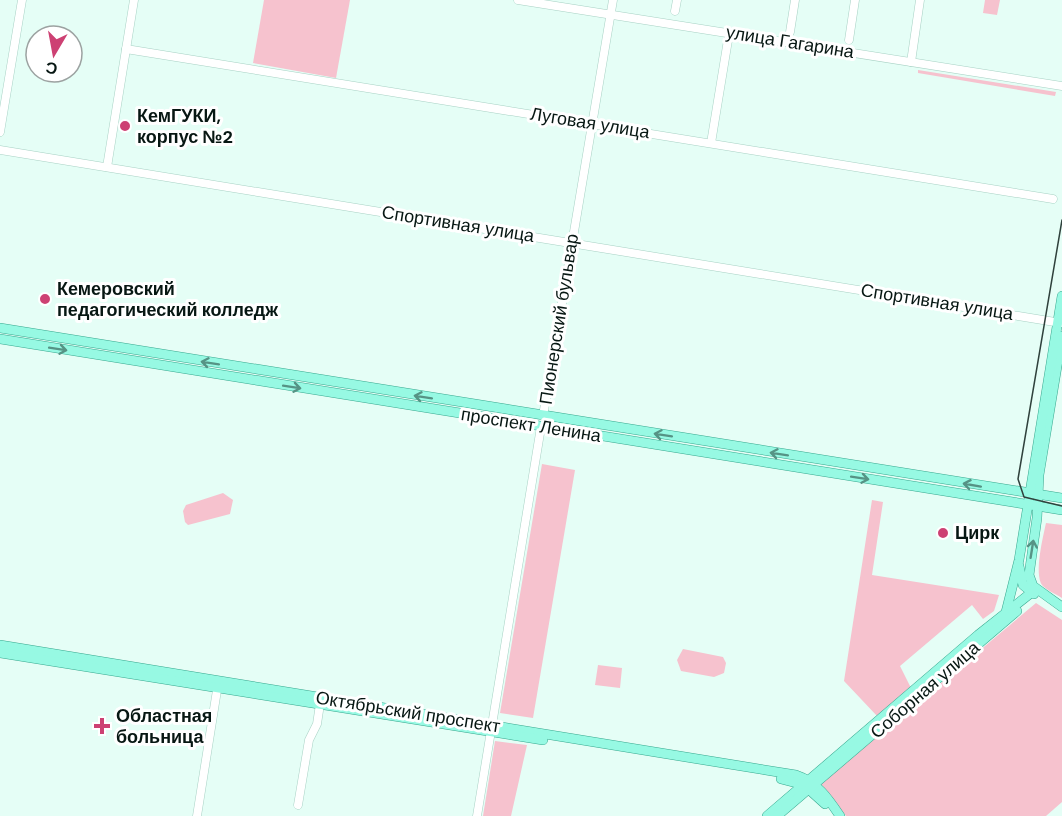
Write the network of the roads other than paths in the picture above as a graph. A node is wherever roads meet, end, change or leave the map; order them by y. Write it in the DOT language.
graph roads {
  1 [pos="22,0"];
  2 [pos="134,0"];
  3 [pos="518,0"];
  4 [pos="613,0"];
  5 [pos="677,0"];
  6 [pos="795,0"];
  7 [pos="855,0"];
  8 [pos="920,0"];
  9 [pos="675,11"];
  10 [pos="611,13"];
  11 [pos="790,32"];
  12 [pos="728,40"];
  13 [pos="849,40"];
  14 [pos="126,49"];
  15 [pos="911,62"];
  16 [pos="1062,86"];
  17 [pos="591,124"];
  18 [pos="0,132"];
  19 [pos="711,143"];
  20 [pos="0,150"];
  21 [pos="107,167"];
  22 [pos="1053,199"];
  23 [pos="571,243"];
  24 [pos="1062,296"];
  25 [pos="1060,323"];
  26 [pos="0,328"];
  27 [pos="1062,336"];
  28 [pos="0,339"];
  29 [pos="252,370"];
  30 [pos="252,380"];
  31 [pos="543,416"];
  32 [pos="541,427"];
  33 [pos="1034,494"];
  34 [pos="1062,498"];
  35 [pos="1027,504"];
  36 [pos="1038,506"];
  37 [pos="1062,510"];
  38 [pos="1019,560"];
  39 [pos="1034,592"];
  40 [pos="1062,607"];
  41 [pos="1006,612"];
  42 [pos="1062,613"];
  43 [pos="0,645"];
  44 [pos="0,653"];
  45 [pos="218,684"];
  46 [pos="320,704"];
  47 [pos="492,729"];
  48 [pos="809,784"];
  49 [pos="298,805"];
  50 [pos="197,816"];
  51 [pos="477,816"];
  52 [pos="766,816"];
  53 [pos="777,816"];
  54 [pos="833,816"];
  55 [pos="840,816"];
  1 -- 18 [label="street"];
  2 -- 14 [label="street"];
  3 -- 10 [label="street, улица Гагарина"];
  4 -- 10 [label="street, Пионерский бульвар"];
  5 -- 9 [label="street"];
  6 -- 11 [label="street"];
  7 -- 13 [label="street"];
  8 -- 15 [label="street"];
  10 -- 15 [label="street, улица Гагарина"];
  10 -- 17 [label="street, Пионерский бульвар"];
  12 -- 19 [label="street"];
  14 -- 17 [label="street, Луговая улица"];
  14 -- 21 [label="street"];
  15 -- 16 [label="street, улица Гагарина"];
  17 -- 19 [label="street, Луговая улица"];
  17 -- 23 [label="street, Пионерский бульвар"];
  19 -- 22 [label="street, Луговая улица"];
  20 -- 21 [label="street, Спортивная улица"];
  21 -- 23 [label="street, Спортивная улица"];
  23 -- 25 [label="street, Спортивная улица"];
  23 -- 31 [label="street, Пионерский бульвар"];
  24 -- 25 [label="main road"];
  25 -- 33 [label="main road"];
  29 -- 26 [label="main road, проспект Ленина, one-way"];
  27 -- 33 [label="main road"];
  28 -- 30 [label="main road, проспект Ленина, one-way"];
  29 -- 30 [label="main road"];
  31 -- 29 [label="main road, проспект Ленина, one-way"];
  30 -- 32 [label="main road, проспект Ленина, one-way"];
  31 -- 32 [label="main road, Пионерский бульвар"];
  33 -- 31 [label="main road, проспект Ленина, one-way"];
  32 -- 35 [label="main road, проспект Ленина, one-way"];
  32 -- 47 [label="street, Пионерский бульвар"];
  33 -- 34 [label="main road"];
  33 -- 35 [label="main road"];
  33 -- 36 [label="main road"];
  35 -- 36 [label="main road, проспект Ленина"];
  35 -- 38 [label="main road"];
  36 -- 37 [label="main road, проспект Ленина"];
  39 -- 36 [label="main road, one-way"];
  38 -- 39 [label="main road"];
  38 -- 41 [label="main road"];
  39 -- 40 [label="main road"];
  39 -- 41 [label="main road, Соборная улица"];
  39 -- 42 [label="main road"];
  39 -- 48 [label="main road, Соборная улица"];
  41 -- 48 [label="main road, Соборная улица"];
  43 -- 45 [label="main road, Октябрьский проспект"];
  44 -- 45 [label="main road, Октябрьский проспект"];
  45 -- 46 [label="main road, Октябрьский проспект"];
  45 -- 47 [label="main road, Октябрьский проспект"];
  45 -- 50 [label="street"];
  46 -- 47 [label="main road, Октябрьский проспект"];
  46 -- 49 [label="street"];
  47 -- 48 [label="main road, Октябрьский проспект"];
  47 -- 51 [label="street, Пионерский бульвар"];
  48 -- 52 [label="main road"];
  48 -- 53 [label="main road"];
  48 -- 54 [label="main road"];
  48 -- 55 [label="main road"];
}
